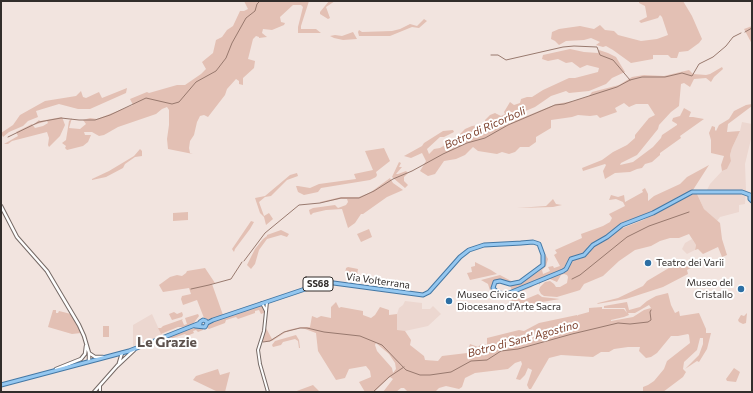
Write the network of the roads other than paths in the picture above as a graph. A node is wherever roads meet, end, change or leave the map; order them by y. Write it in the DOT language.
graph roads {
  1 [pos="751,194"];
  2 [pos="752,201"];
  3 [pos="1,206"];
  4 [pos="267,302"];
  5 [pos="262,303"];
  6 [pos="266,312"];
  7 [pos="207,322"];
  8 [pos="201,325"];
  9 [pos="86,341"];
  10 [pos="136,348"];
  11 [pos="122,352"];
  12 [pos="85,353"];
  13 [pos="89,353"];
  14 [pos="111,355"];
  15 [pos="103,357"];
  16 [pos="124,359"];
  17 [pos="89,360"];
  18 [pos="120,361"];
  19 [pos="117,366"];
  20 [pos="54,370"];
  21 [pos="1,384"];
  22 [pos="100,386"];
  23 [pos="95,392"];
  24 [pos="100,392"];
  25 [pos="268,392"];
  1 -- 2 [label="main road, SS68"];
  1 -- 4 [label="main road, Via Volterrana / SS68"];
  3 -- 9 [label="main road"];
  4 -- 5 [label="main road, Via Volterrana / SS68"];
  4 -- 6 [label="street"];
  5 -- 6 [label="street"];
  5 -- 7 [label="main road, Via Volterrana / SS68"];
  6 -- 25 [label="street"];
  7 -- 8 [label="main road, Via Volterrana / SS68"];
  7 -- 8 [label="main road, Via Volterrana / SS68"];
  8 -- 10 [label="main road, Via Volterrana / SS68"];
  9 -- 12 [label="main road"];
  9 -- 13 [label="main road"];
  10 -- 11 [label="main road, Via Volterrana / SS68"];
  10 -- 16 [label="main road"];
  11 -- 14 [label="main road, Via Volterrana / SS68"];
  11 -- 16 [label="main road"];
  11 -- 18 [label="main road"];
  12 -- 17 [label="main road"];
  12 -- 20 [label="main road"];
  13 -- 15 [label="main road"];
  13 -- 17 [label="main road"];
  14 -- 15 [label="main road, Via Volterrana / SS68"];
  14 -- 18 [label="main road"];
  15 -- 17 [label="main road, SS68"];
  16 -- 19 [label="main road"];
  17 -- 20 [label="main road, SS68"];
  18 -- 19 [label="main road"];
  19 -- 22 [label="main road"];
  20 -- 21 [label="main road, SS68"];
  22 -- 23 [label="main road"];
  22 -- 24 [label="street"];
}
